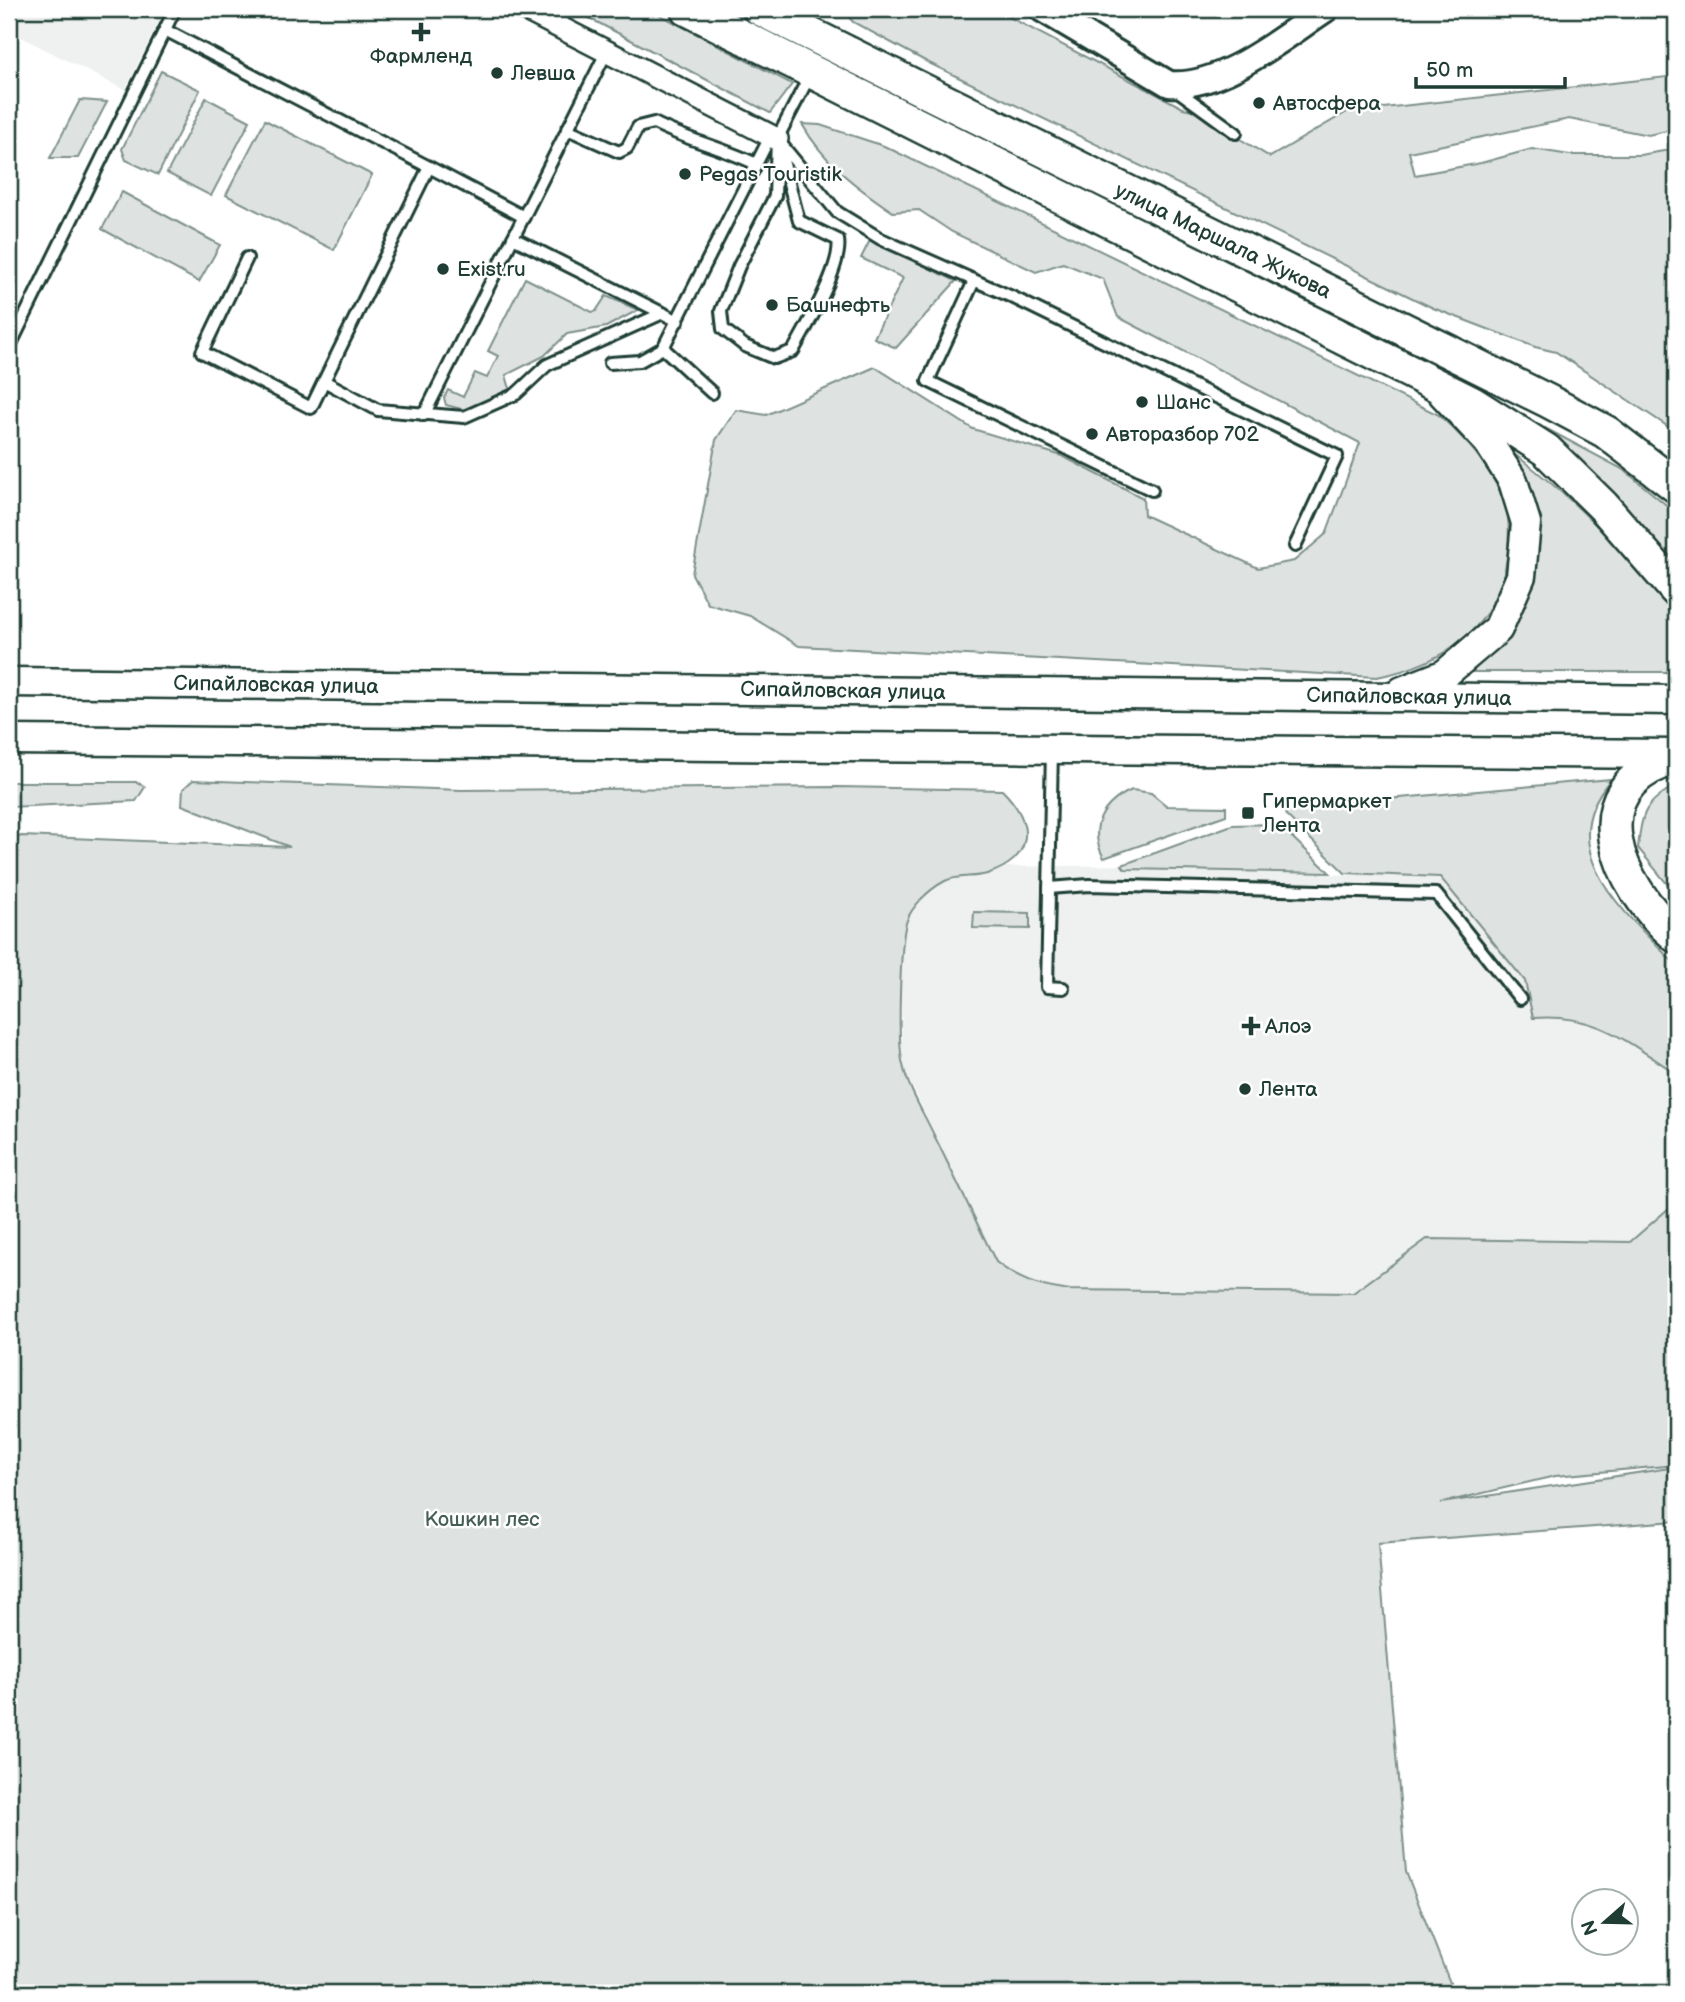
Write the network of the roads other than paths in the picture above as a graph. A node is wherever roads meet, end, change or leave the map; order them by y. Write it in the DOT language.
graph roads {
  1 [pos="175,9"];
  2 [pos="524,9"];
  3 [pos="687,9"];
  4 [pos="760,9"];
  5 [pos="798,9"];
  6 [pos="1042,9"];
  7 [pos="1326,9"];
  8 [pos="165,30"];
  9 [pos="607,51"];
  10 [pos="845,53"];
  11 [pos="811,73"];
  12 [pos="1169,84"];
  13 [pos="567,129"];
  14 [pos="1236,133"];
  15 [pos="774,137"];
  16 [pos="756,164"];
  17 [pos="429,167"];
  18 [pos="524,217"];
  19 [pos="513,238"];
  20 [pos="247,258"];
  21 [pos="974,281"];
  22 [pos="663,313"];
  23 [pos="678,321"];
  24 [pos="9,348"];
  25 [pos="663,348"];
  26 [pos="610,363"];
  27 [pos="1425,379"];
  28 [pos="324,381"];
  29 [pos="712,393"];
  30 [pos="424,415"];
  31 [pos="1676,486"];
  32 [pos="1152,490"];
  33 [pos="1295,546"];
  34 [pos="1676,590"];
  35 [pos="9,682"];
  36 [pos="1389,696"];
  37 [pos="1676,700"];
  38 [pos="9,740"];
  39 [pos="1052,747"];
  40 [pos="1676,756"];
  41 [pos="1049,888"];
  42 [pos="1676,936"];
  43 [pos="1063,988"];
  44 [pos="1520,999"];
  1 -- 8 [label="lane"];
  2 -- 9 [label="street"];
  3 -- 11 [label="main road, улица Маршала Жукова"];
  4 -- 10 [label="main road, улица Маршала Жукова"];
  5 -- 10 [label="main road"];
  6 -- 12 [label="street"];
  7 -- 12 [label="street"];
  8 -- 17 [label="lane"];
  8 -- 24 [label="lane"];
  9 -- 13 [label="lane"];
  9 -- 15 [label="street"];
  10 -- 31 [label="main road, улица Маршала Жукова"];
  11 -- 15 [label="lane"];
  11 -- 27 [label="main road, улица Маршала Жукова"];
  12 -- 14 [label="lane"];
  13 -- 16 [label="lane"];
  13 -- 18 [label="lane"];
  15 -- 15 [label="lane"];
  15 -- 16 [label="lane"];
  15 -- 21 [label="lane"];
  16 -- 23 [label="lane"];
  17 -- 18 [label="lane"];
  17 -- 28 [label="lane"];
  18 -- 19 [label="lane"];
  19 -- 22 [label="lane"];
  19 -- 30 [label="lane"];
  20 -- 28 [label="lane"];
  21 -- 32 [label="lane"];
  21 -- 33 [label="lane"];
  22 -- 23 [label="lane"];
  22 -- 30 [label="lane"];
  23 -- 25 [label="lane"];
  25 -- 26 [label="lane"];
  25 -- 29 [label="lane"];
  27 -- 34 [label="main road, улица Маршала Жукова"];
  27 -- 36 [label="main road"];
  28 -- 30 [label="lane"];
  35 -- 36 [label="main road, Сипайловская улица"];
  36 -- 37 [label="main road, Сипайловская улица"];
  38 -- 39 [label="main road"];
  39 -- 40 [label="main road"];
  39 -- 41 [label="lane"];
  40 -- 42 [label="main road"];
  41 -- 43 [label="lane"];
  41 -- 44 [label="lane"];
}
